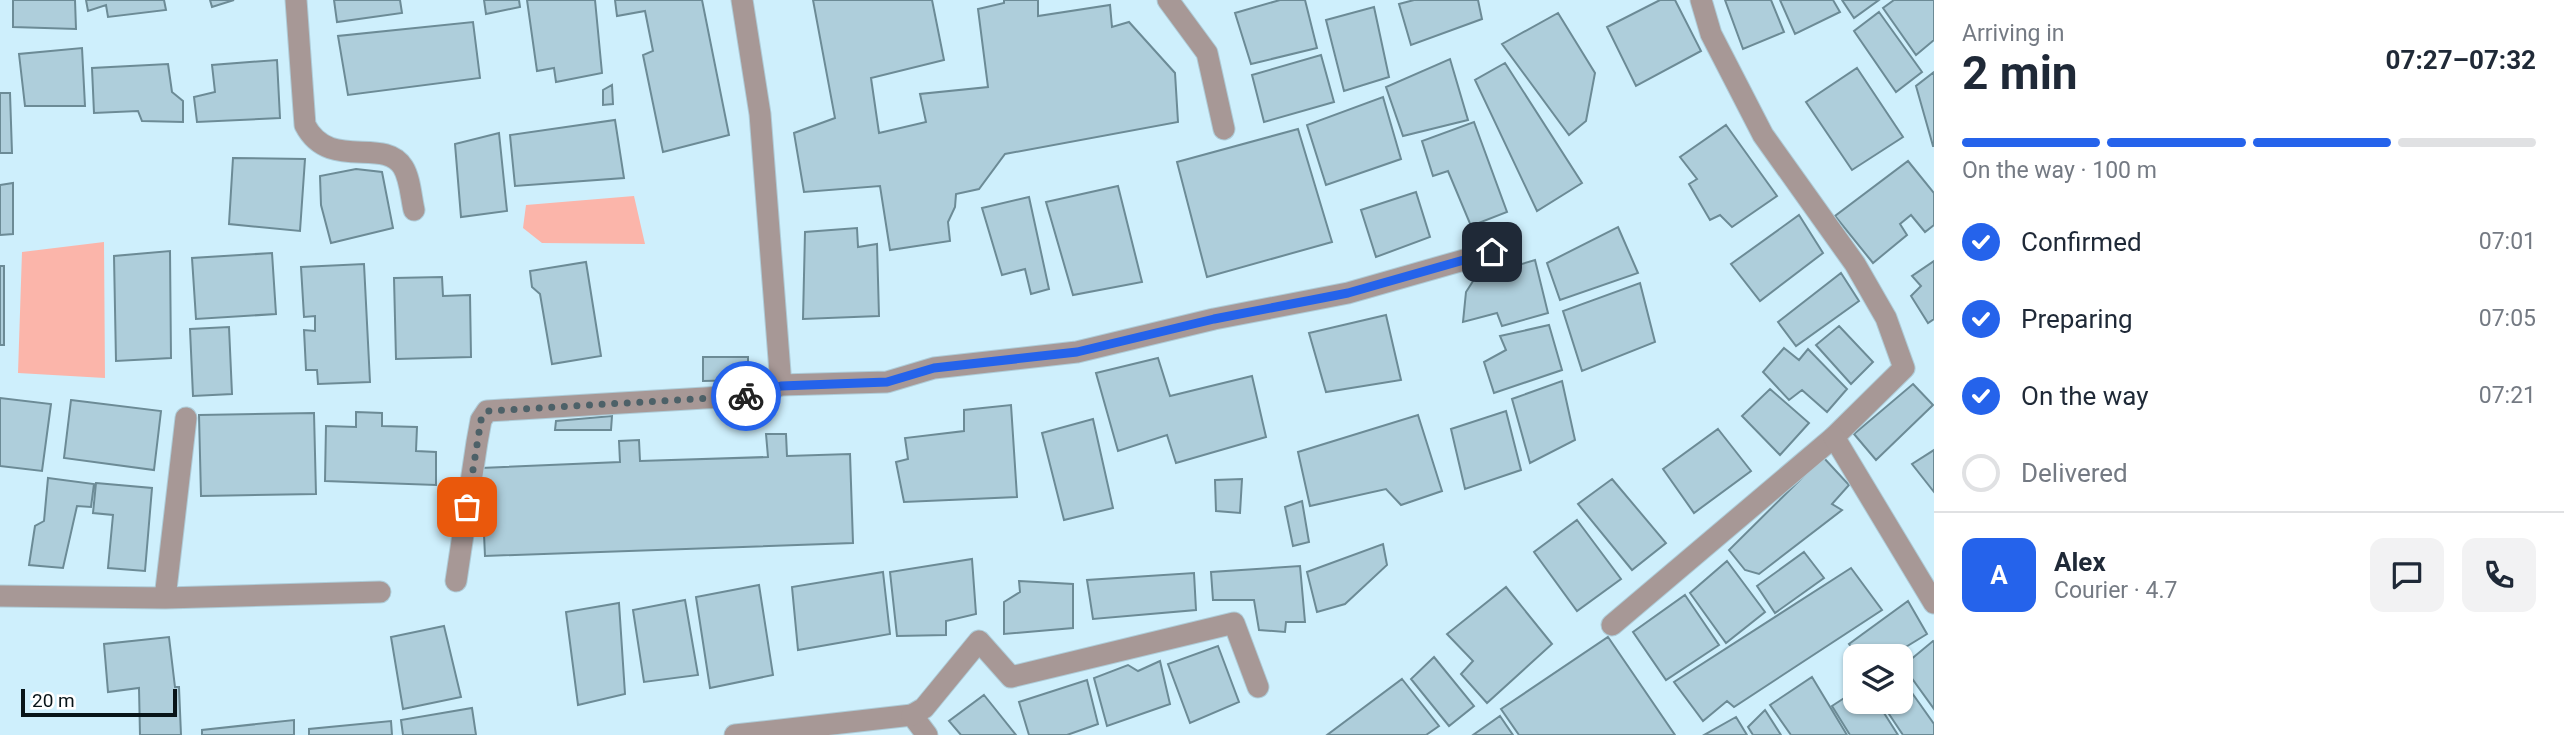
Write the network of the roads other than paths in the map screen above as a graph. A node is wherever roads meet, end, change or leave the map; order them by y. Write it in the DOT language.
graph roads {
  1 [pos="296,0"];
  2 [pos="742,0"];
  3 [pos="1168,0"];
  4 [pos="1701,0"];
  5 [pos="1224,129"];
  6 [pos="414,209"];
  7 [pos="1492,252"];
  8 [pos="781,386"];
  9 [pos="186,418"];
  10 [pos="1834,438"];
  11 [pos="456,581"];
  12 [pos="380,592"];
  13 [pos="0,596"];
  14 [pos="165,598"];
  15 [pos="1934,603"];
  16 [pos="1612,625"];
  17 [pos="1258,687"];
  18 [pos="912,715"];
  19 [pos="734,735"];
  20 [pos="927,735"];
  1 -- 6 [label="street"];
  2 -- 8 [label="street"];
  3 -- 5 [label="street"];
  4 -- 10 [label="street"];
  7 -- 8 [label="street"];
  8 -- 11 [label="street"];
  9 -- 14 [label="street"];
  10 -- 15 [label="street"];
  10 -- 16 [label="street"];
  12 -- 14 [label="street"];
  13 -- 14 [label="street"];
  17 -- 18 [label="street"];
  18 -- 19 [label="street"];
  18 -- 20 [label="street"];
}
